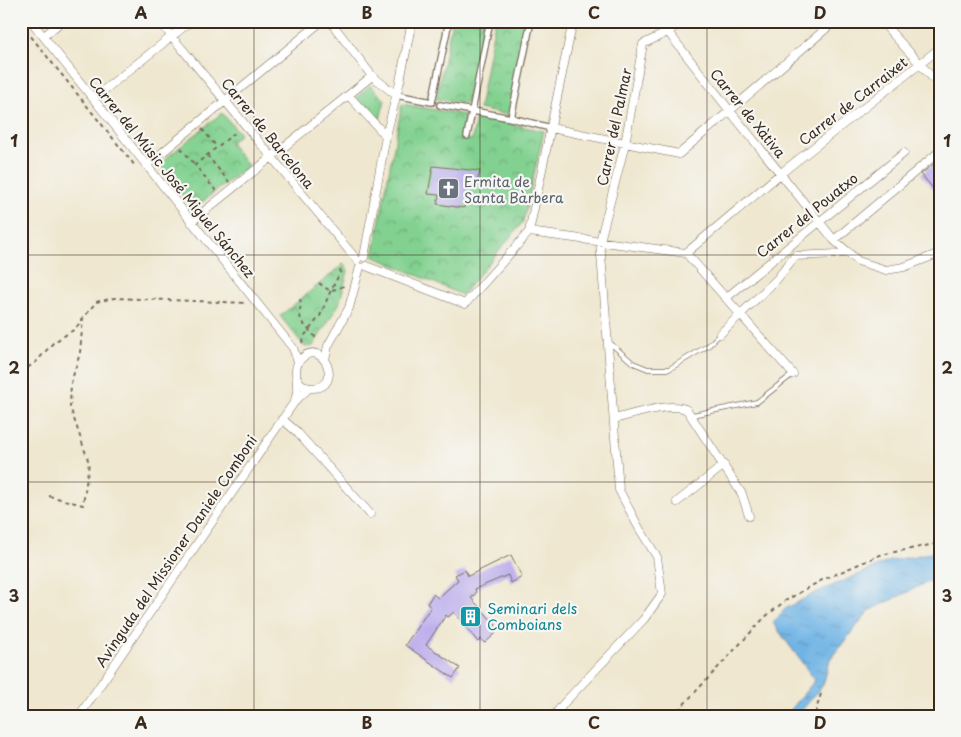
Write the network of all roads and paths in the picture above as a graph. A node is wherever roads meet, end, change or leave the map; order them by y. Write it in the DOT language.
graph roads {
  1 [pos="31,21"];
  2 [pos="62,21"];
  3 [pos="159,21"];
  4 [pos="191,21"];
  5 [pos="322,21"];
  6 [pos="330,21"];
  7 [pos="412,21"];
  8 [pos="449,21"];
  9 [pos="490,21"];
  10 [pos="532,21"];
  11 [pos="573,21"];
  12 [pos="657,21"];
  13 [pos="682,21"];
  14 [pos="835,21"];
  15 [pos="881,21"];
  16 [pos="668,32"];
  17 [pos="44,36"];
  18 [pos="172,37"];
  19 [pos="940,48"];
  20 [pos="921,64"];
  21 [pos="372,76"];
  22 [pos="940,86"];
  23 [pos="396,95"];
  24 [pos="349,96"];
  25 [pos="94,98"];
  26 [pos="226,101"];
  27 [pos="440,105"];
  28 [pos="472,111"];
  29 [pos="730,111"];
  30 [pos="511,118"];
  31 [pos="551,128"];
  32 [pos="202,129"];
  33 [pos="237,131"];
  34 [pos="386,136"];
  35 [pos="467,136"];
  36 [pos="624,144"];
  37 [pos="180,147"];
  38 [pos="217,148"];
  39 [pos="940,151"];
  40 [pos="904,153"];
  41 [pos="207,155"];
  42 [pos="271,158"];
  43 [pos="147,165"];
  44 [pos="195,165"];
  45 [pos="780,174"];
  46 [pos="229,182"];
  47 [pos="216,192"];
  48 [pos="820,221"];
  49 [pos="191,222"];
  50 [pos="529,232"];
  51 [pos="834,240"];
  52 [pos="600,241"];
  53 [pos="848,252"];
  54 [pos="686,253"];
  55 [pos="940,253"];
  56 [pos="362,262"];
  57 [pos="341,265"];
  58 [pos="319,283"];
  59 [pos="344,286"];
  60 [pos="330,291"];
  61 [pos="726,298"];
  62 [pos="300,299"];
  63 [pos="259,306"];
  64 [pos="740,314"];
  65 [pos="83,318"];
  66 [pos="309,331"];
  67 [pos="720,334"];
  68 [pos="317,340"];
  69 [pos="608,342"];
  70 [pos="302,343"];
  71 [pos="328,346"];
  72 [pos="293,348"];
  73 [pos="306,355"];
  74 [pos="316,355"];
  75 [pos="325,360"];
  76 [pos="298,362"];
  77 [pos="21,372"];
  78 [pos="793,374"];
  79 [pos="297,378"];
  80 [pos="309,388"];
  81 [pos="295,401"];
  82 [pos="691,416"];
  83 [pos="282,419"];
  84 [pos="614,419"];
  85 [pos="724,465"];
  86 [pos="49,496"];
  87 [pos="677,502"];
  88 [pos="370,514"];
  89 [pos="749,516"];
  90 [pos="940,543"];
  91 [pos="821,694"];
  92 [pos="79,716"];
  93 [pos="554,716"];
  94 [pos="673,716"];
  95 [pos="835,716"];
  1 -- 17 [label="street, Carrer del Músic José Miguel Sánchez"];
  2 -- 17 [label="street"];
  3 -- 18 [label="street, Carrer de Barcelona"];
  4 -- 18 [label="street"];
  5 -- 26 [label="street"];
  6 -- 21 [label="street"];
  7 -- 23 [label="street"];
  8 -- 23 [label="street"];
  9 -- 28 [label="street"];
  10 -- 30 [label="street"];
  11 -- 31 [label="street"];
  12 -- 16 [label="street, Carrer de Xàtiva"];
  13 -- 16 [label="street"];
  14 -- 29 [label="street"];
  15 -- 20 [label="street"];
  16 -- 29 [label="street, Carrer de Xàtiva"];
  16 -- 36 [label="street, Carrer del Palmar"];
  17 -- 25 [label="street, Carrer del Músic José Miguel Sánchez"];
  18 -- 25 [label="street"];
  18 -- 26 [label="street, Carrer de Barcelona"];
  19 -- 20 [label="street, Carrer de Carraixet"];
  20 -- 22 [label="street"];
  20 -- 45 [label="street, Carrer de Carraixet"];
  21 -- 23 [label="street"];
  21 -- 24 [label="street"];
  23 -- 34 [label="street"];
  24 -- 34 [label="street"];
  24 -- 42 [label="street"];
  25 -- 43 [label="street, Carrer del Músic José Miguel Sánchez"];
  26 -- 42 [label="street, Carrer de Barcelona"];
  26 -- 43 [label="street"];
  27 -- 28 [label="street"];
  28 -- 30 [label="street"];
  28 -- 35 [label="street"];
  29 -- 36 [label="street"];
  29 -- 45 [label="street, Carrer de Xàtiva"];
  30 -- 31 [label="street"];
  31 -- 36 [label="street"];
  31 -- 50 [label="street"];
  32 -- 38 [label="path"];
  33 -- 38 [label="path"];
  34 -- 56 [label="street"];
  36 -- 52 [label="street, Carrer del Palmar"];
  37 -- 44 [label="path"];
  38 -- 41 [label="path"];
  39 -- 51 [label="street"];
  40 -- 48 [label="street, Carrer del Pouatxo"];
  41 -- 44 [label="path"];
  41 -- 46 [label="path"];
  42 -- 49 [label="street"];
  42 -- 56 [label="street, Carrer de Barcelona"];
  43 -- 49 [label="street, Carrer del Músic José Miguel Sánchez"];
  44 -- 47 [label="path"];
  45 -- 48 [label="street, Carrer de Xàtiva"];
  45 -- 54 [label="street, Carrer de Carraixet"];
  48 -- 51 [label="street, Carrer de Xàtiva"];
  48 -- 61 [label="street, Carrer del Pouatxo"];
  49 -- 63 [label="street, Carrer del Músic José Miguel Sánchez"];
  50 -- 52 [label="street"];
  50 -- 56 [label="street"];
  51 -- 53 [label="street, Carrer de Xàtiva"];
  52 -- 54 [label="street"];
  52 -- 69 [label="street, Carrer del Palmar"];
  53 -- 55 [label="street, Carrer de Xàtiva"];
  53 -- 64 [label="street"];
  54 -- 61 [label="street"];
  56 -- 71 [label="street"];
  57 -- 60 [label="path"];
  58 -- 60 [label="path"];
  59 -- 60 [label="path"];
  60 -- 66 [label="path"];
  61 -- 64 [label="street"];
  62 -- 66 [label="path"];
  63 -- 65 [label="path"];
  63 -- 72 [label="street, Carrer del Músic José Miguel Sánchez"];
  64 -- 67 [label="street"];
  64 -- 78 [label="street"];
  65 -- 77 [label="path"];
  65 -- 86 [label="path"];
  66 -- 68 [label="path"];
  66 -- 70 [label="path"];
  67 -- 69 [label="lane"];
  69 -- 84 [label="street, Carrer del Palmar"];
  71 -- 74 [label="street"];
  71 -- 75 [label="street"];
  72 -- 73 [label="street, Carrer del Músic José Miguel Sánchez"];
  72 -- 76 [label="street, Carrer del Músic José Miguel Sánchez"];
  73 -- 74 [label="street"];
  73 -- 76 [label="street"];
  74 -- 75 [label="street"];
  75 -- 80 [label="street"];
  76 -- 79 [label="street"];
  78 -- 82 [label="lane"];
  79 -- 80 [label="street"];
  79 -- 81 [label="street"];
  80 -- 81 [label="street, Avinguda del Missioner Daniele Comboni"];
  81 -- 83 [label="street, Avinguda del Missioner Daniele Comboni"];
  82 -- 84 [label="street"];
  82 -- 85 [label="street"];
  83 -- 88 [label="street"];
  83 -- 92 [label="street, Avinguda del Missioner Daniele Comboni"];
  84 -- 93 [label="street, Carrer del Palmar"];
  85 -- 87 [label="street"];
  85 -- 89 [label="street"];
  90 -- 94 [label="path"];
  91 -- 95 [label="path"];
}
